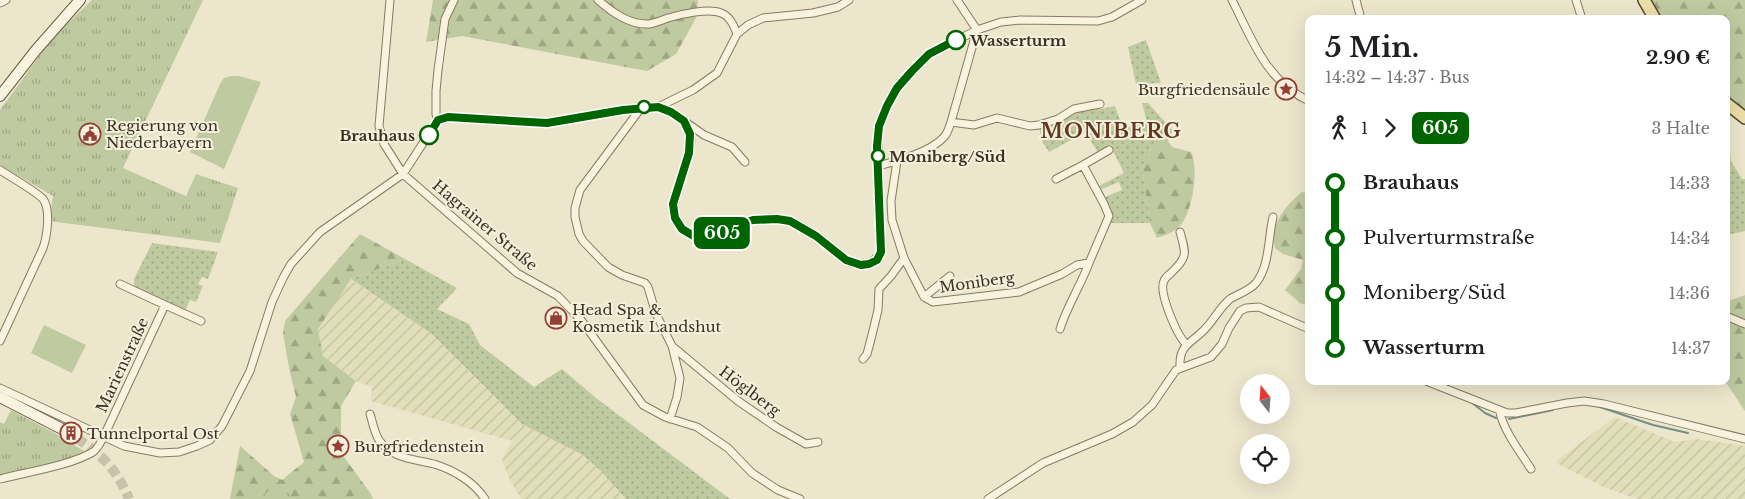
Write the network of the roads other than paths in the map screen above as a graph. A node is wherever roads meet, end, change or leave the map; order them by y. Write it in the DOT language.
graph roads {
  1 [pos="6,0"];
  2 [pos="80,0"];
  3 [pos="390,0"];
  4 [pos="454,0"];
  5 [pos="598,0"];
  6 [pos="850,0"];
  7 [pos="957,0"];
  8 [pos="1142,0"];
  9 [pos="1232,0"];
  10 [pos="1356,0"];
  11 [pos="1576,0"];
  12 [pos="1644,0"];
  13 [pos="0,3"];
  14 [pos="1360,15"];
  15 [pos="1581,15"];
  16 [pos="1653,15"];
  17 [pos="977,30"];
  18 [pos="738,34"];
  19 [pos="0,96"];
  20 [pos="1305,99"];
  21 [pos="1100,104"];
  22 [pos="1730,106"];
  23 [pos="658,107"];
  24 [pos="642,108"];
  25 [pos="1745,118"];
  26 [pos="438,120"];
  27 [pos="684,121"];
  28 [pos="951,122"];
  29 [pos="1110,150"];
  30 [pos="897,161"];
  31 [pos="745,162"];
  32 [pos="1084,165"];
  33 [pos="878,166"];
  34 [pos="0,170"];
  35 [pos="403,174"];
  36 [pos="1056,179"];
  37 [pos="1273,217"];
  38 [pos="1180,232"];
  39 [pos="904,258"];
  40 [pos="1089,263"];
  41 [pos="950,276"];
  42 [pos="120,284"];
  43 [pos="924,297"];
  44 [pos="165,305"];
  45 [pos="1730,318"];
  46 [pos="201,321"];
  47 [pos="1745,324"];
  48 [pos="1060,328"];
  49 [pos="1305,328"];
  50 [pos="0,341"];
  51 [pos="1186,344"];
  52 [pos="672,346"];
  53 [pos="863,359"];
  54 [pos="1180,368"];
  55 [pos="1436,385"];
  56 [pos="0,388"];
  57 [pos="0,397"];
  58 [pos="1500,412"];
  59 [pos="370,414"];
  60 [pos="670,419"];
  61 [pos="64,430"];
  62 [pos="104,436"];
  63 [pos="1745,439"];
  64 [pos="818,442"];
  65 [pos="1531,469"];
  66 [pos="0,479"];
  67 [pos="485,499"];
  68 [pos="800,499"];
  69 [pos="988,499"];
  1 -- 13 [label="street"];
  2 -- 19 [label="main road"];
  3 -- 35 [label="street, Hagrainer Straße"];
  4 -- 26 [label="street"];
  5 -- 18 [label="street"];
  6 -- 18 [label="street"];
  7 -- 17 [label="street"];
  8 -- 17 [label="street"];
  9 -- 20 [label="street"];
  10 -- 14 [label="street"];
  11 -- 15 [label="street"];
  12 -- 16 [label="main road"];
  17 -- 28 [label="street"];
  17 -- 33 [label="street"];
  18 -- 23 [label="street"];
  21 -- 28 [label="street"];
  22 -- 25 [label="main road"];
  23 -- 24 [label="street"];
  23 -- 27 [label="street"];
  24 -- 26 [label="street"];
  24 -- 52 [label="street, Höglberg"];
  26 -- 35 [label="street"];
  27 -- 31 [label="street"];
  27 -- 33 [label="street"];
  28 -- 30 [label="street"];
  29 -- 32 [label="street"];
  30 -- 33 [label="street"];
  30 -- 39 [label="street, Moniberg"];
  32 -- 36 [label="street"];
  32 -- 40 [label="street"];
  34 -- 50 [label="street"];
  35 -- 60 [label="street, Hagrainer Straße"];
  35 -- 62 [label="street"];
  37 -- 51 [label="street"];
  38 -- 51 [label="street"];
  39 -- 43 [label="street, Moniberg"];
  39 -- 53 [label="street"];
  40 -- 43 [label="street, Moniberg"];
  40 -- 48 [label="street"];
  41 -- 43 [label="street, Moniberg"];
  42 -- 44 [label="street, Marienstraße"];
  44 -- 46 [label="street, Marienstraße"];
  44 -- 62 [label="street, Marienstraße"];
  45 -- 47 [label="street"];
  49 -- 54 [label="street"];
  51 -- 54 [label="street"];
  52 -- 60 [label="street, Höglberg"];
  52 -- 64 [label="street, Höglberg"];
  54 -- 69 [label="street"];
  55 -- 58 [label="street"];
  56 -- 62 [label="street"];
  57 -- 61 [label="main road"];
  58 -- 63 [label="street"];
  58 -- 65 [label="street"];
  59 -- 67 [label="street"];
  60 -- 68 [label="street, Hagrainer Straße"];
  62 -- 66 [label="street, Marienstraße"];
}
